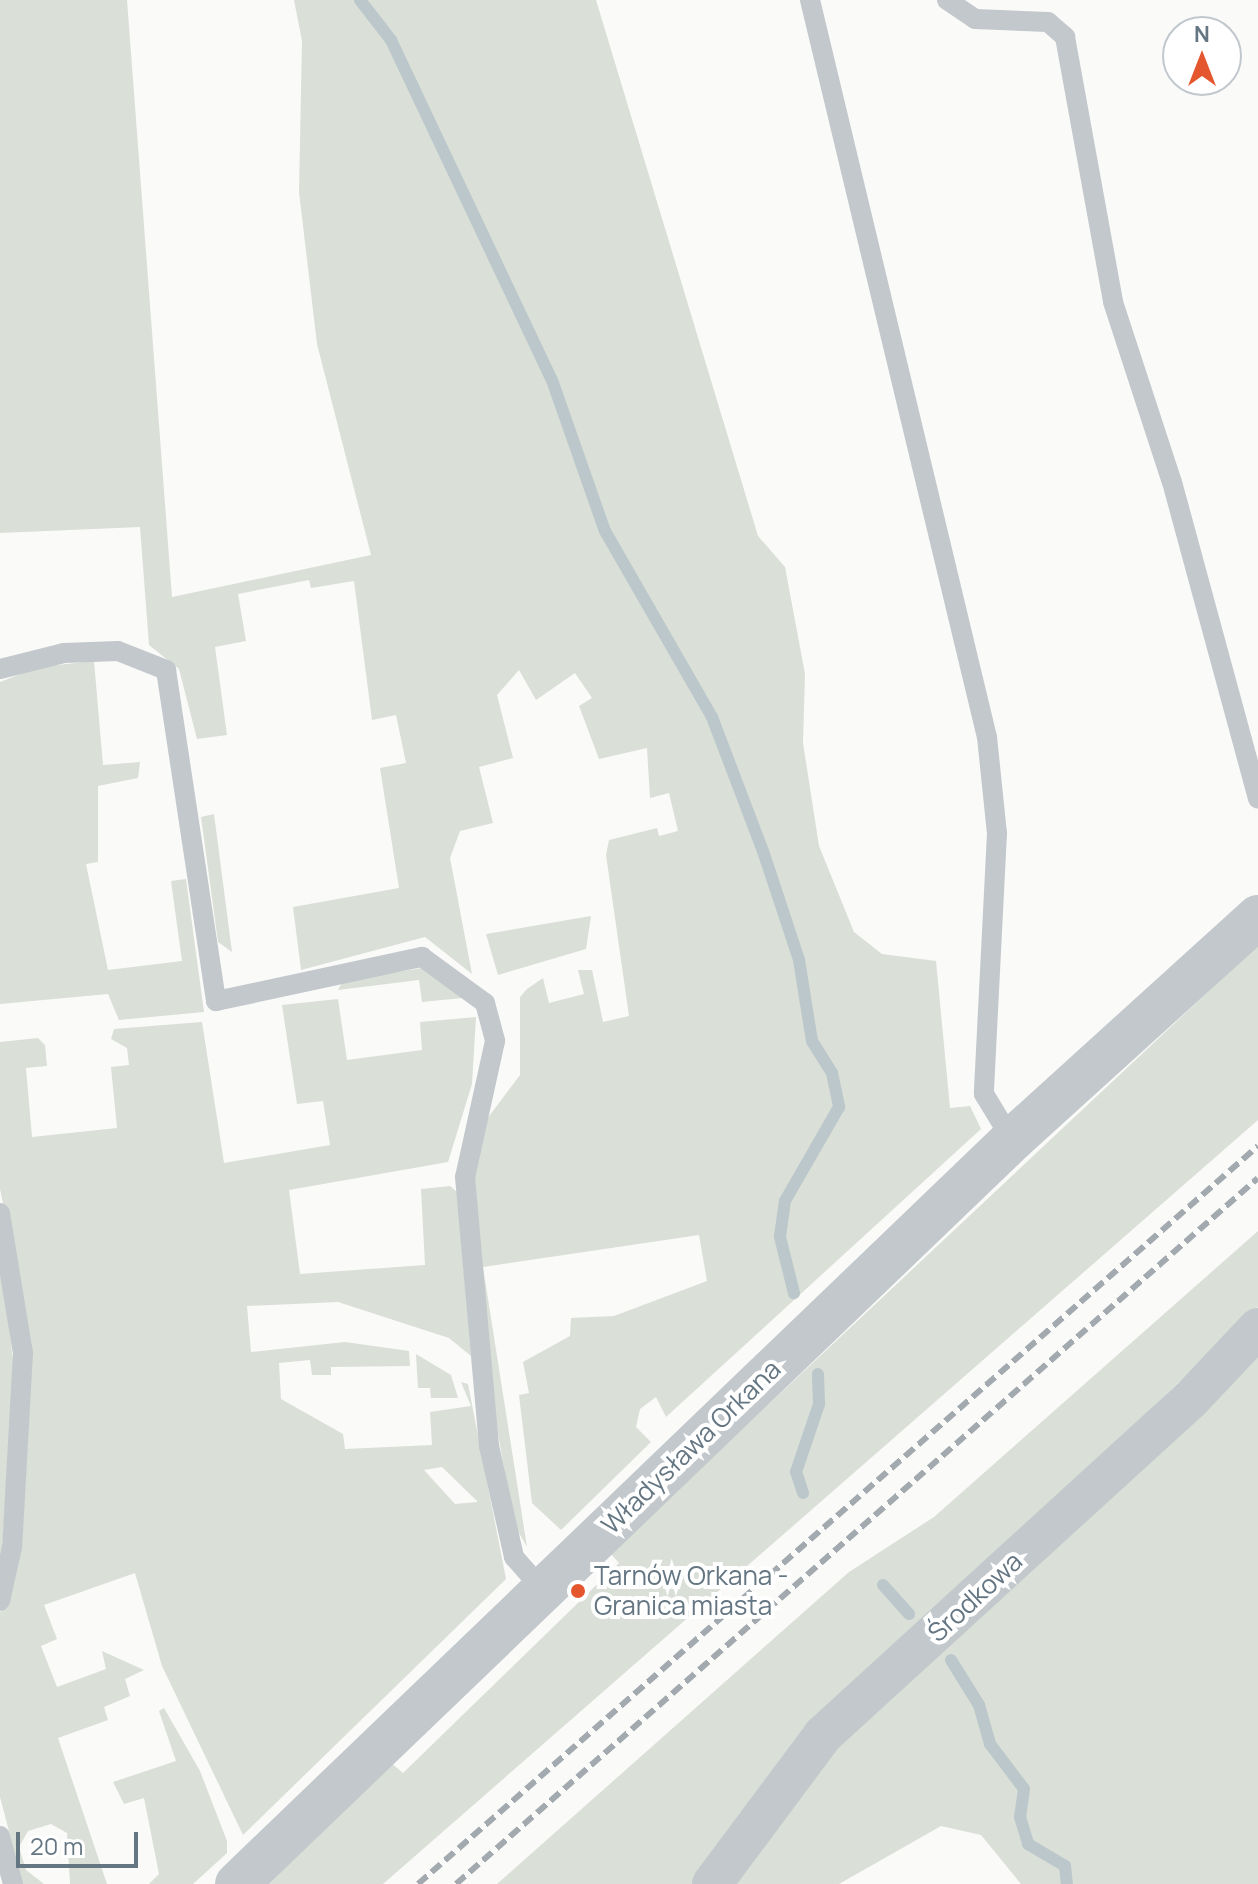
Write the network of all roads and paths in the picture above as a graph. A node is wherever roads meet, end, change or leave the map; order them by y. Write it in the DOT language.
graph roads {
  1 [pos="810,0"];
  2 [pos="947,0"];
  3 [pos="0,669"];
  4 [pos="1258,799"];
  5 [pos="1258,917"];
  6 [pos="1012,1140"];
  7 [pos="0,1213"];
  8 [pos="1258,1328"];
  9 [pos="543,1590"];
  10 [pos="0,1601"];
  11 [pos="0,1836"];
  12 [pos="13,1884"];
  13 [pos="237,1884"];
  14 [pos="712,1884"];
  1 -- 6 [label="lane"];
  2 -- 4 [label="lane"];
  3 -- 9 [label="lane"];
  5 -- 6 [label="street, Władysława Orkana"];
  6 -- 9 [label="street, Władysława Orkana"];
  7 -- 10 [label="lane"];
  8 -- 14 [label="street, Środkowa"];
  9 -- 13 [label="street, Władysława Orkana"];
  11 -- 12 [label="lane"];
}
